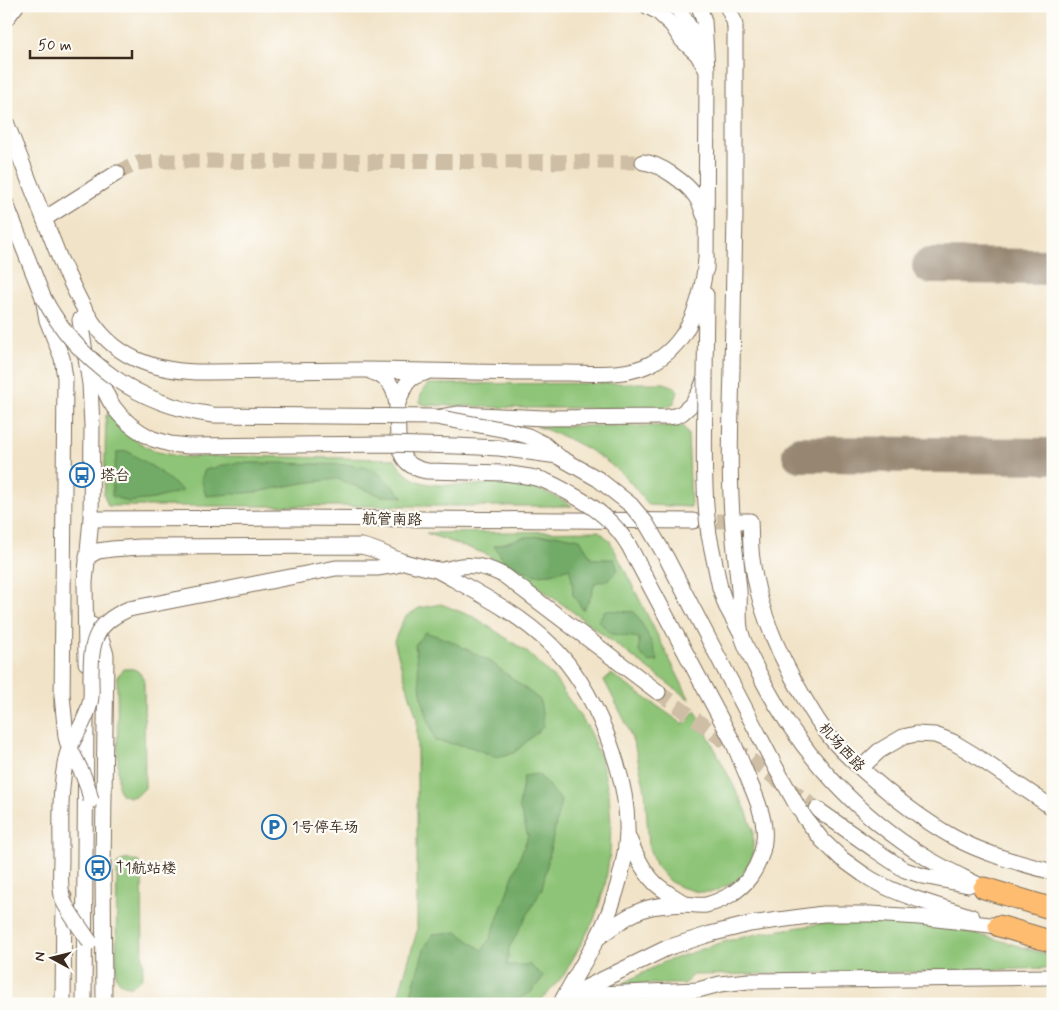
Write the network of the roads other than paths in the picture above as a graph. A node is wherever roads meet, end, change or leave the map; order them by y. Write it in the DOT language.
graph roads {
  1 [pos="16,6"];
  2 [pos="647,6"];
  3 [pos="676,6"];
  4 [pos="699,6"];
  5 [pos="727,6"];
  6 [pos="734,6"];
  7 [pos="6,19"];
  8 [pos="735,26"];
  9 [pos="707,70"];
  10 [pos="6,122"];
  11 [pos="643,162"];
  12 [pos="117,173"];
  13 [pos="6,204"];
  14 [pos="44,219"];
  15 [pos="707,224"];
  16 [pos="706,260"];
  17 [pos="62,263"];
  18 [pos="43,297"];
  19 [pos="80,320"];
  20 [pos="364,370"];
  21 [pos="433,372"];
  22 [pos="704,378"];
  23 [pos="398,403"];
  24 [pos="436,417"];
  25 [pos="559,457"];
  26 [pos="91,519"];
  27 [pos="693,521"];
  28 [pos="745,521"];
  29 [pos="88,557"];
  30 [pos="404,562"];
  31 [pos="437,570"];
  32 [pos="86,610"];
  33 [pos="742,636"];
  34 [pos="658,692"];
  35 [pos="62,695"];
  36 [pos="91,700"];
  37 [pos="70,748"];
  38 [pos="861,768"];
  39 [pos="62,791"];
  40 [pos="91,800"];
  41 [pos="1051,806"];
  42 [pos="817,809"];
  43 [pos="627,834"];
  44 [pos="1053,872"];
  45 [pos="984,888"];
  46 [pos="685,904"];
  47 [pos="1053,909"];
  48 [pos="999,926"];
  49 [pos="596,939"];
  50 [pos="90,942"];
  51 [pos="1053,942"];
  52 [pos="1053,977"];
  53 [pos="698,997"];
  54 [pos="560,1001"];
  55 [pos="63,1004"];
  56 [pos="84,1004"];
  57 [pos="91,1004"];
  58 [pos="104,1004"];
  1 -- 7 [label="street"];
  2 -- 9 [label="street"];
  3 -- 9 [label="street"];
  4 -- 9 [label="street"];
  5 -- 8 [label="street"];
  6 -- 8 [label="street"];
  8 -- 33 [label="street, bridge"];
  9 -- 15 [label="street"];
  10 -- 14 [label="street"];
  11 -- 15 [label="street"];
  12 -- 14 [label="street"];
  13 -- 18 [label="street"];
  14 -- 17 [label="street"];
  15 -- 16 [label="street"];
  16 -- 21 [label="street"];
  16 -- 22 [label="street"];
  17 -- 19 [label="street"];
  17 -- 20 [label="street"];
  18 -- 24 [label="street, bridge"];
  18 -- 35 [label="street, bridge"];
  19 -- 25 [label="street, bridge"];
  19 -- 26 [label="street"];
  20 -- 21 [label="street"];
  20 -- 23 [label="street"];
  21 -- 23 [label="street"];
  22 -- 24 [label="street, bridge"];
  22 -- 33 [label="street, bridge"];
  23 -- 46 [label="street, bridge"];
  24 -- 25 [label="street, bridge"];
  25 -- 48 [label="street, bridge"];
  26 -- 27 [label="street, 航管南路"];
  26 -- 29 [label="street"];
  28 -- 38 [label="street, 机场西路"];
  29 -- 30 [label="street"];
  29 -- 32 [label="street"];
  30 -- 31 [label="street"];
  30 -- 36 [label="street, bridge"];
  31 -- 34 [label="street"];
  31 -- 43 [label="street"];
  32 -- 55 [label="street"];
  32 -- 56 [label="street"];
  32 -- 58 [label="street"];
  33 -- 45 [label="street"];
  35 -- 37 [label="street, bridge"];
  35 -- 39 [label="street, bridge"];
  36 -- 37 [label="street, bridge"];
  36 -- 40 [label="street, bridge"];
  37 -- 39 [label="street, bridge"];
  37 -- 40 [label="street, bridge"];
  38 -- 41 [label="street"];
  38 -- 44 [label="street, 机场西路"];
  39 -- 50 [label="street, bridge"];
  40 -- 50 [label="street"];
  42 -- 45 [label="street"];
  43 -- 46 [label="street"];
  43 -- 49 [label="street"];
  45 -- 47 [label="highway"];
  46 -- 49 [label="street"];
  48 -- 51 [label="highway"];
  48 -- 54 [label="street"];
  49 -- 54 [label="street"];
  50 -- 57 [label="street"];
  52 -- 53 [label="street"];
  53 -- 54 [label="street"];
}
